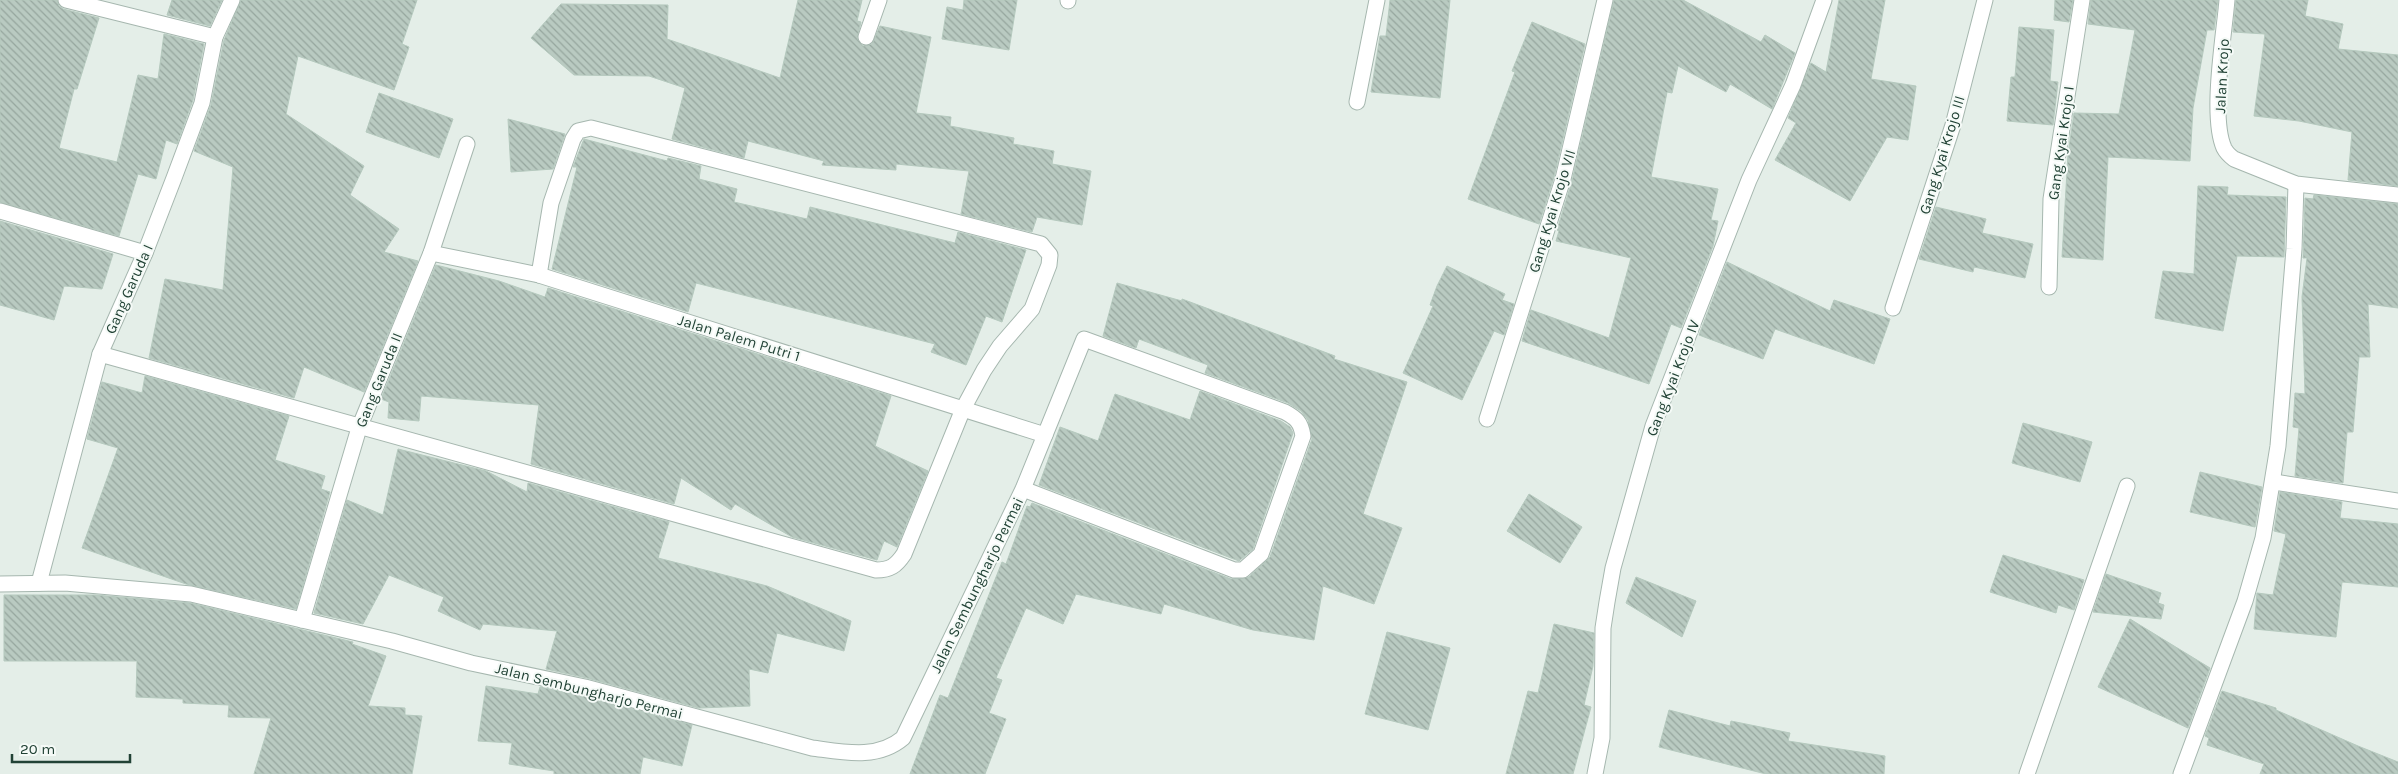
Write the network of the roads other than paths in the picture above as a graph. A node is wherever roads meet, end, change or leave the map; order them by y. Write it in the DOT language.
graph roads {
  1 [pos="66,0"];
  2 [pos="232,0"];
  3 [pos="879,0"];
  4 [pos="1377,0"];
  5 [pos="1605,0"];
  6 [pos="1824,0"];
  7 [pos="1985,0"];
  8 [pos="2082,0"];
  9 [pos="2227,0"];
  10 [pos="216,37"];
  11 [pos="866,37"];
  12 [pos="1357,102"];
  13 [pos="467,144"];
  14 [pos="2296,184"];
  15 [pos="2398,195"];
  16 [pos="0,211"];
  17 [pos="145,253"];
  18 [pos="431,253"];
  19 [pos="539,276"];
  20 [pos="2049,286"];
  21 [pos="1893,308"];
  22 [pos="100,354"];
  23 [pos="963,409"];
  24 [pos="1488,419"];
  25 [pos="359,428"];
  26 [pos="1045,435"];
  27 [pos="2274,482"];
  28 [pos="2127,486"];
  29 [pos="1023,489"];
  30 [pos="2398,502"];
  31 [pos="38,583"];
  32 [pos="0,584"];
  33 [pos="302,620"];
  34 [pos="1596,774"];
  35 [pos="2027,774"];
  36 [pos="2181,774"];
  1 -- 10 [label="street"];
  2 -- 10 [label="street, Gang Garuda I"];
  3 -- 11 [label="street"];
  4 -- 12 [label="street"];
  5 -- 24 [label="street, Gang Kyai Krojo VII"];
  6 -- 34 [label="street, Gang Kyai Krojo IV"];
  7 -- 21 [label="street, Gang Kyai Krojo III"];
  8 -- 20 [label="street, Gang Kyai Krojo I"];
  9 -- 14 [label="street, Jalan Krojo"];
  10 -- 17 [label="street, Gang Garuda I"];
  13 -- 18 [label="street, Gang Garuda II"];
  14 -- 15 [label="street, Jalan Krojo"];
  14 -- 27 [label="street"];
  16 -- 17 [label="street"];
  17 -- 22 [label="street, Gang Garuda I"];
  18 -- 19 [label="street, Jalan Palem Putri 1"];
  18 -- 25 [label="street, Gang Garuda II"];
  19 -- 23 [label="street, Jalan Palem Putri 1"];
  19 -- 23 [label="street"];
  22 -- 25 [label="street"];
  22 -- 31 [label="street, Gang Garuda I"];
  23 -- 25 [label="street"];
  23 -- 26 [label="street, Jalan Palem Putri 1"];
  25 -- 33 [label="street, Gang Garuda II"];
  26 -- 29 [label="street, Jalan Sembungharjo Permai"];
  26 -- 29 [label="street, Jalan Sembungharjo Permai"];
  27 -- 30 [label="street"];
  27 -- 36 [label="street"];
  28 -- 35 [label="street"];
  29 -- 33 [label="street, Jalan Sembungharjo Permai"];
  31 -- 32 [label="street, Jalan Sembungharjo Permai"];
  31 -- 33 [label="street, Jalan Sembungharjo Permai"];
}
